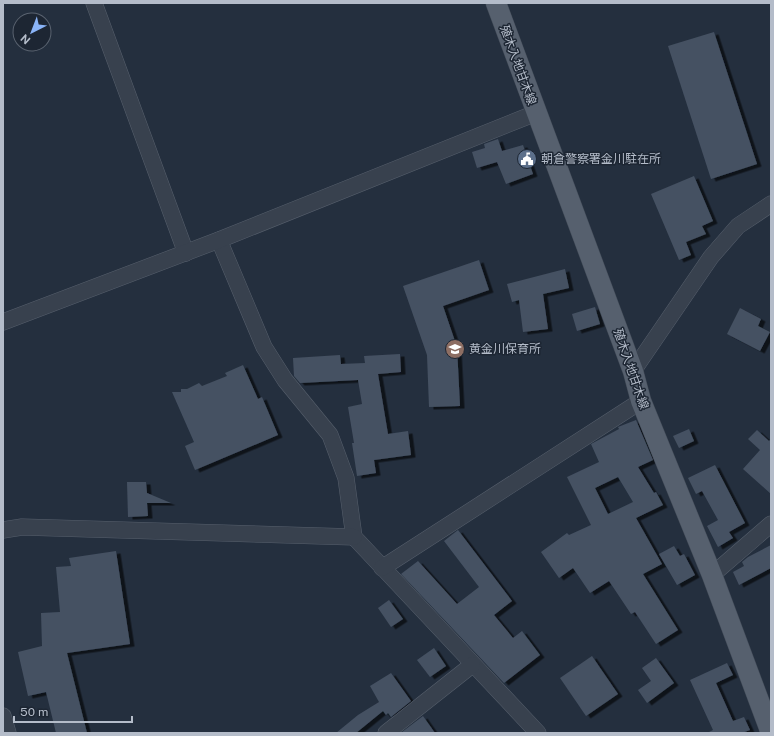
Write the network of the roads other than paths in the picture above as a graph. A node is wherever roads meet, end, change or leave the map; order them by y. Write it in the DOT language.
graph roads {
  1 [pos="94,3"];
  2 [pos="496,3"];
  3 [pos="536,113"];
  4 [pos="771,204"];
  5 [pos="219,240"];
  6 [pos="186,253"];
  7 [pos="3,322"];
  8 [pos="633,371"];
  9 [pos="641,401"];
  10 [pos="771,524"];
  11 [pos="3,530"];
  12 [pos="354,537"];
  13 [pos="382,568"];
  14 [pos="712,574"];
  15 [pos="472,665"];
  16 [pos="3,716"];
  17 [pos="8,733"];
  18 [pos="386,733"];
  19 [pos="538,733"];
  20 [pos="771,733"];
  1 -- 6 [label="street"];
  2 -- 3 [label="main road, 殖木入地甘木線"];
  3 -- 5 [label="street"];
  3 -- 8 [label="main road, 殖木入地甘木線"];
  4 -- 8 [label="street"];
  5 -- 6 [label="street"];
  5 -- 12 [label="street"];
  6 -- 7 [label="street"];
  8 -- 9 [label="main road, 殖木入地甘木線"];
  9 -- 13 [label="street"];
  9 -- 14 [label="main road, 殖木入地甘木線"];
  10 -- 14 [label="street"];
  11 -- 12 [label="street"];
  12 -- 13 [label="street"];
  13 -- 15 [label="street"];
  14 -- 20 [label="main road, 殖木入地甘木線"];
  15 -- 18 [label="street"];
  15 -- 19 [label="street"];
  16 -- 17 [label="street"];
}
